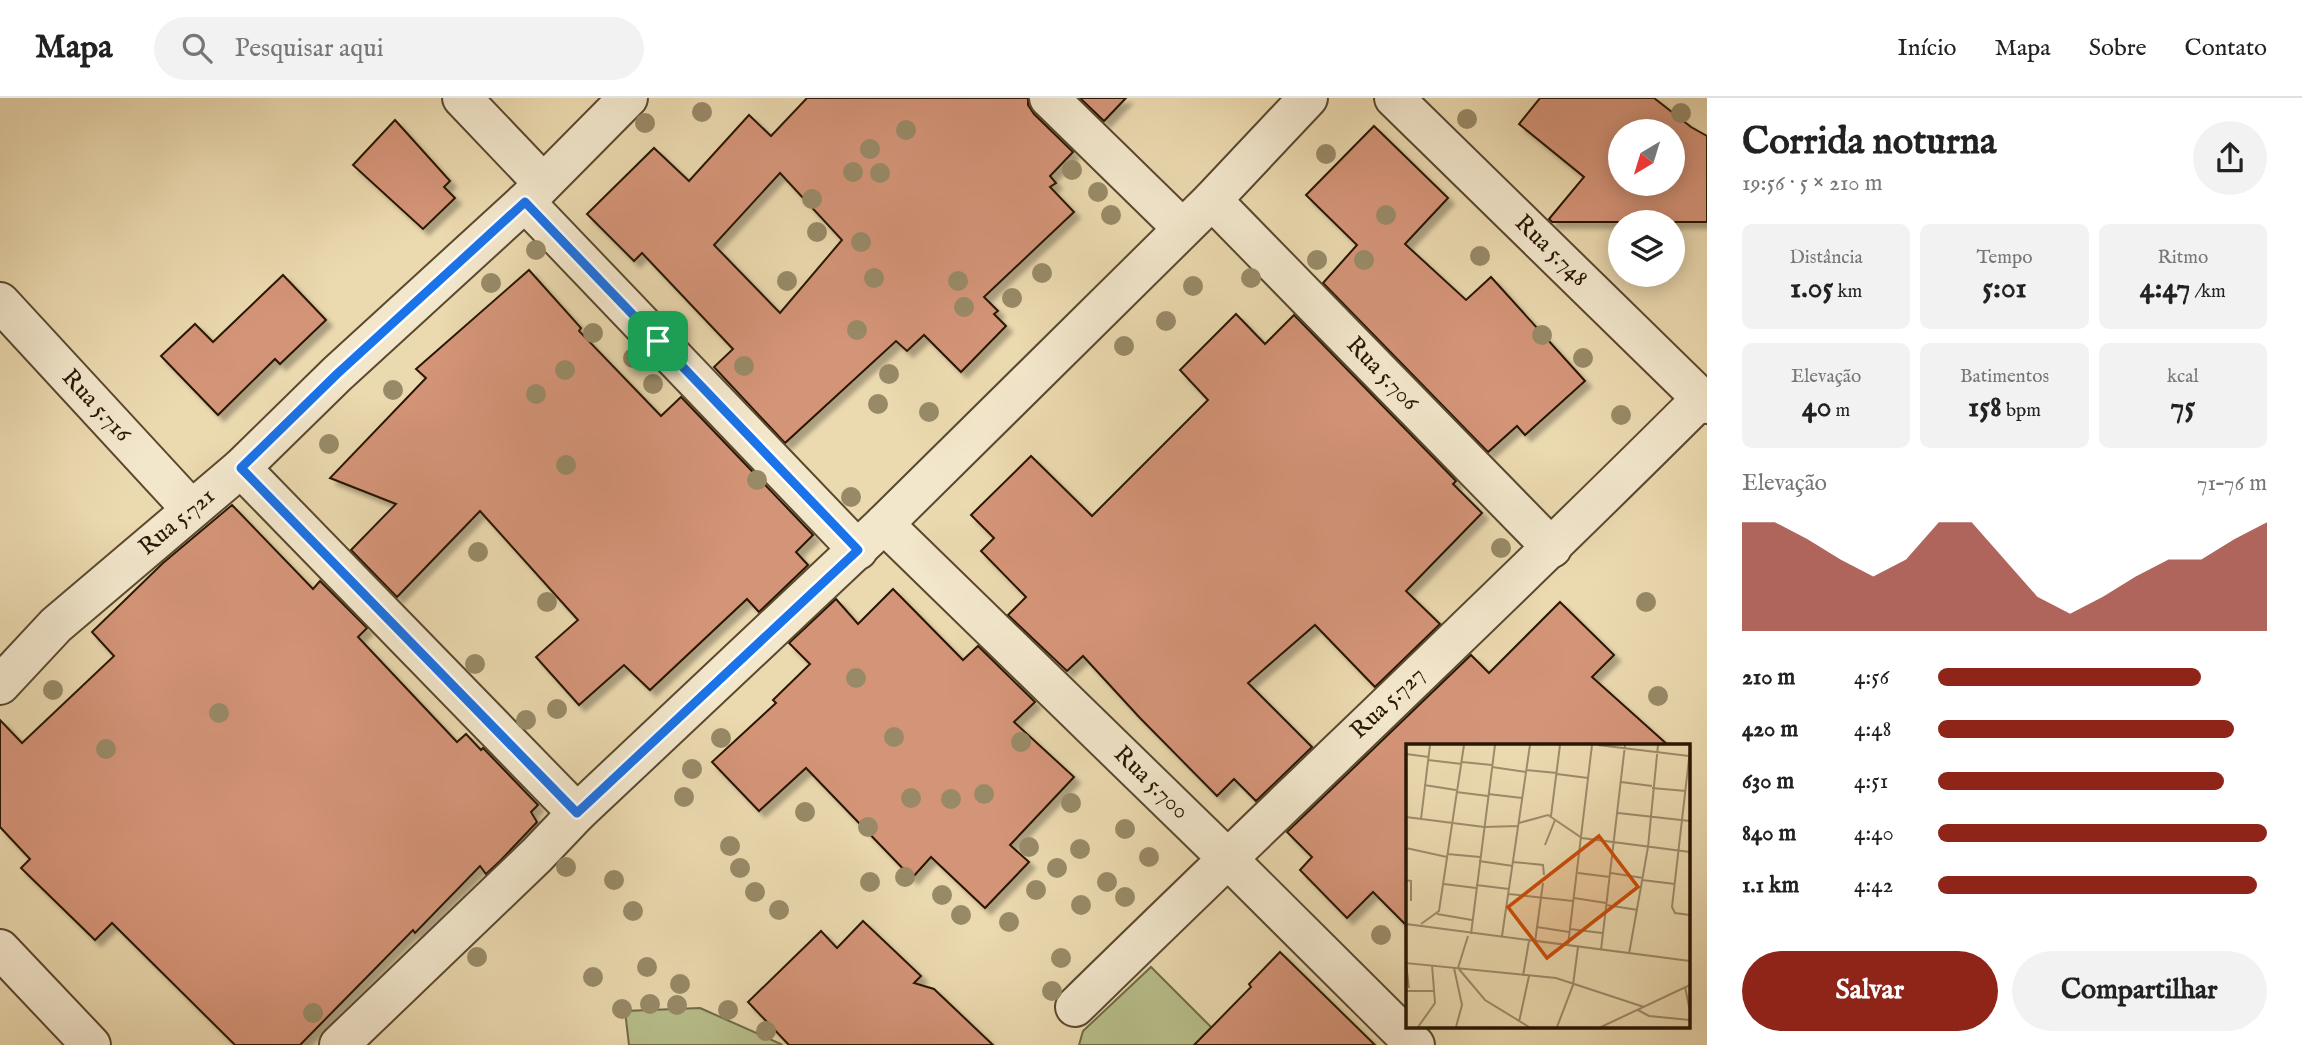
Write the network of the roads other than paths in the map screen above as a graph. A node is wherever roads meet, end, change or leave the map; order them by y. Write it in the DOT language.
graph roads {
  1 [pos="463,98"];
  2 [pos="628,98"];
  3 [pos="1049,98"];
  4 [pos="1308,98"];
  5 [pos="1394,98"];
  6 [pos="534,193"];
  7 [pos="1212,200"];
  8 [pos="1182,228"];
  9 [pos="0,302"];
  10 [pos="1704,401"];
  11 [pos="241,468"];
  12 [pos="191,509"];
  13 [pos="884,524"];
  14 [pos="1552,548"];
  15 [pos="858,550"];
  16 [pos="0,685"];
  17 [pos="577,813"];
  18 [pos="1227,858"];
  19 [pos="0,949"];
  20 [pos="1075,1007"];
  21 [pos="91,1045"];
  22 [pos="339,1045"];
  23 [pos="1415,1045"];
  1 -- 6 [label="street"];
  2 -- 6 [label="street, Rua 5.721"];
  3 -- 8 [label="street"];
  4 -- 7 [label="street"];
  5 -- 10 [label="street, Rua 5.748"];
  6 -- 11 [label="street, Rua 5.721"];
  6 -- 15 [label="street"];
  7 -- 8 [label="street"];
  7 -- 14 [label="street, Rua 5.706"];
  8 -- 13 [label="street"];
  9 -- 12 [label="street, Rua 5.716"];
  10 -- 14 [label="street, Rua 5.727"];
  11 -- 12 [label="street, Rua 5.721"];
  11 -- 17 [label="street"];
  12 -- 16 [label="street, Rua 5.721"];
  13 -- 15 [label="street"];
  13 -- 18 [label="street, Rua 5.700"];
  14 -- 18 [label="street, Rua 5.727"];
  15 -- 17 [label="street"];
  17 -- 22 [label="street"];
  18 -- 20 [label="street, Rua 5.727"];
  18 -- 23 [label="street, Rua 5.700"];
  19 -- 21 [label="street"];
}
